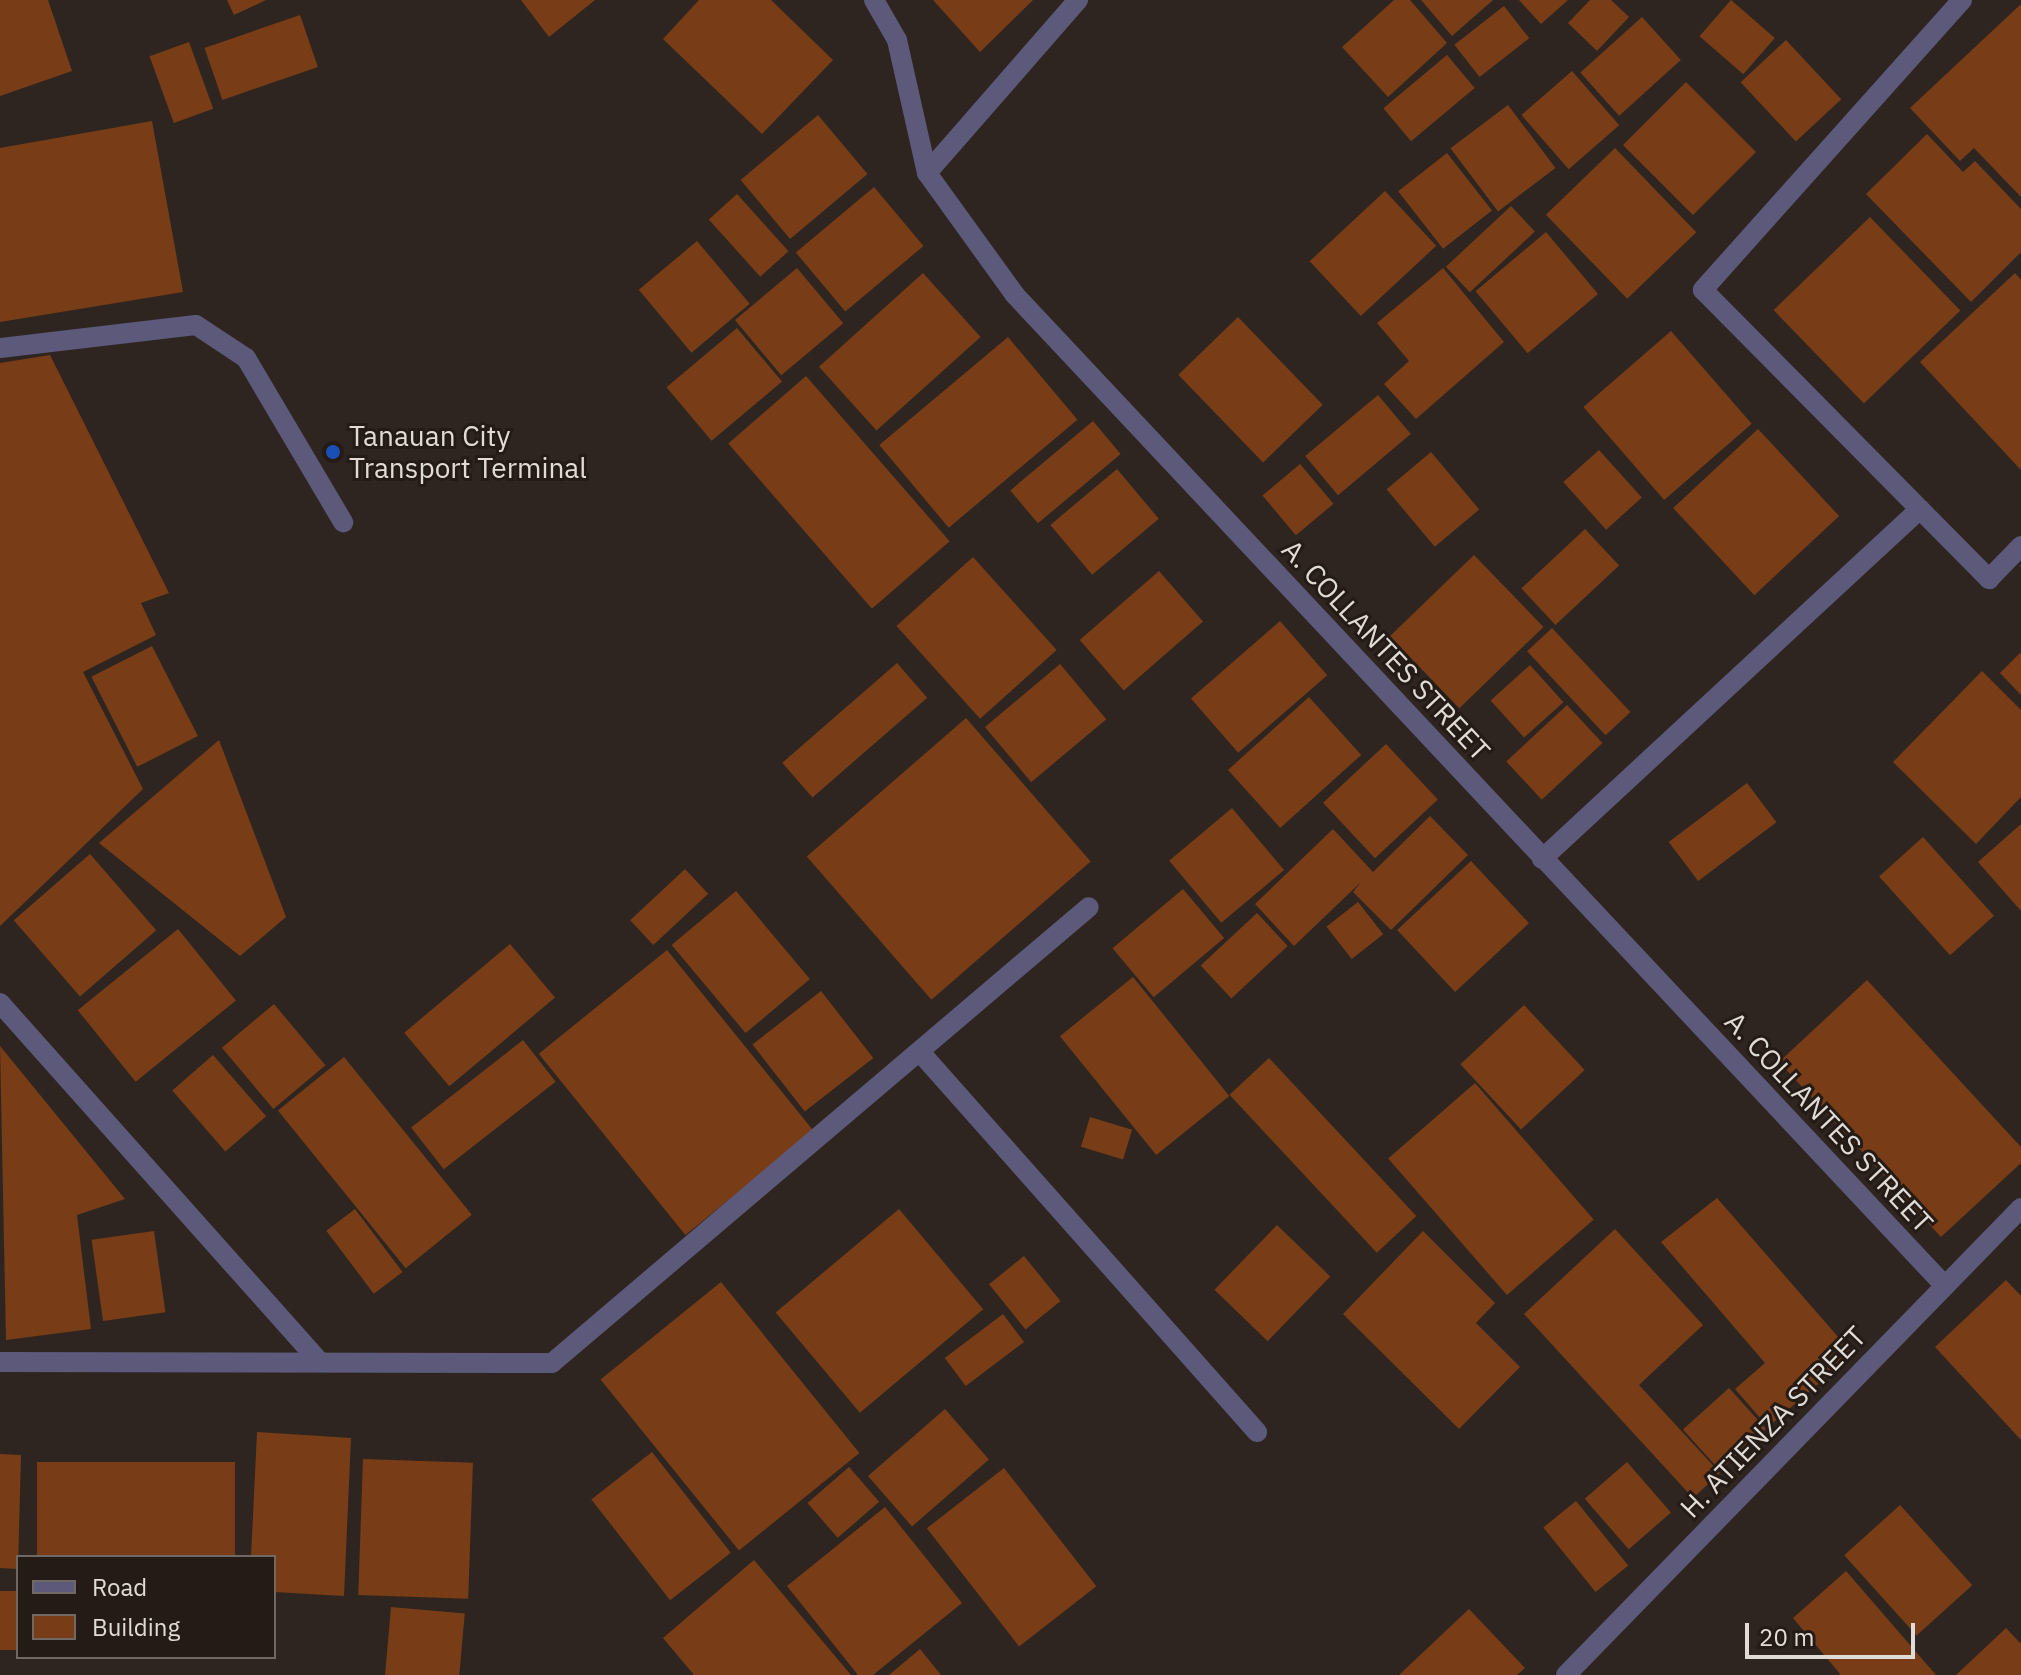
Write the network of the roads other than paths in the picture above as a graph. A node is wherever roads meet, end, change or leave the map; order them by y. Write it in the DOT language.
graph roads {
  1 [pos="874,0"];
  2 [pos="1078,0"];
  3 [pos="1962,0"];
  4 [pos="927,173"];
  5 [pos="0,348"];
  6 [pos="1920,509"];
  7 [pos="343,522"];
  8 [pos="2021,546"];
  9 [pos="1542,859"];
  10 [pos="1089,907"];
  11 [pos="0,1003"];
  12 [pos="920,1052"];
  13 [pos="2021,1208"];
  14 [pos="1944,1285"];
  15 [pos="0,1362"];
  16 [pos="320,1362"];
  17 [pos="1257,1432"];
  18 [pos="1566,1675"];
  1 -- 4 [label="street, A. COLLANTES STREET"];
  2 -- 4 [label="street"];
  3 -- 6 [label="street"];
  4 -- 9 [label="street, A. COLLANTES STREET"];
  5 -- 7 [label="street"];
  6 -- 8 [label="street"];
  6 -- 9 [label="street"];
  9 -- 14 [label="street, A. COLLANTES STREET"];
  10 -- 12 [label="street"];
  11 -- 16 [label="street"];
  12 -- 16 [label="street"];
  12 -- 17 [label="street"];
  13 -- 14 [label="street, H. ATIENZA STREET"];
  14 -- 18 [label="street, H. ATIENZA STREET"];
  15 -- 16 [label="street"];
}
